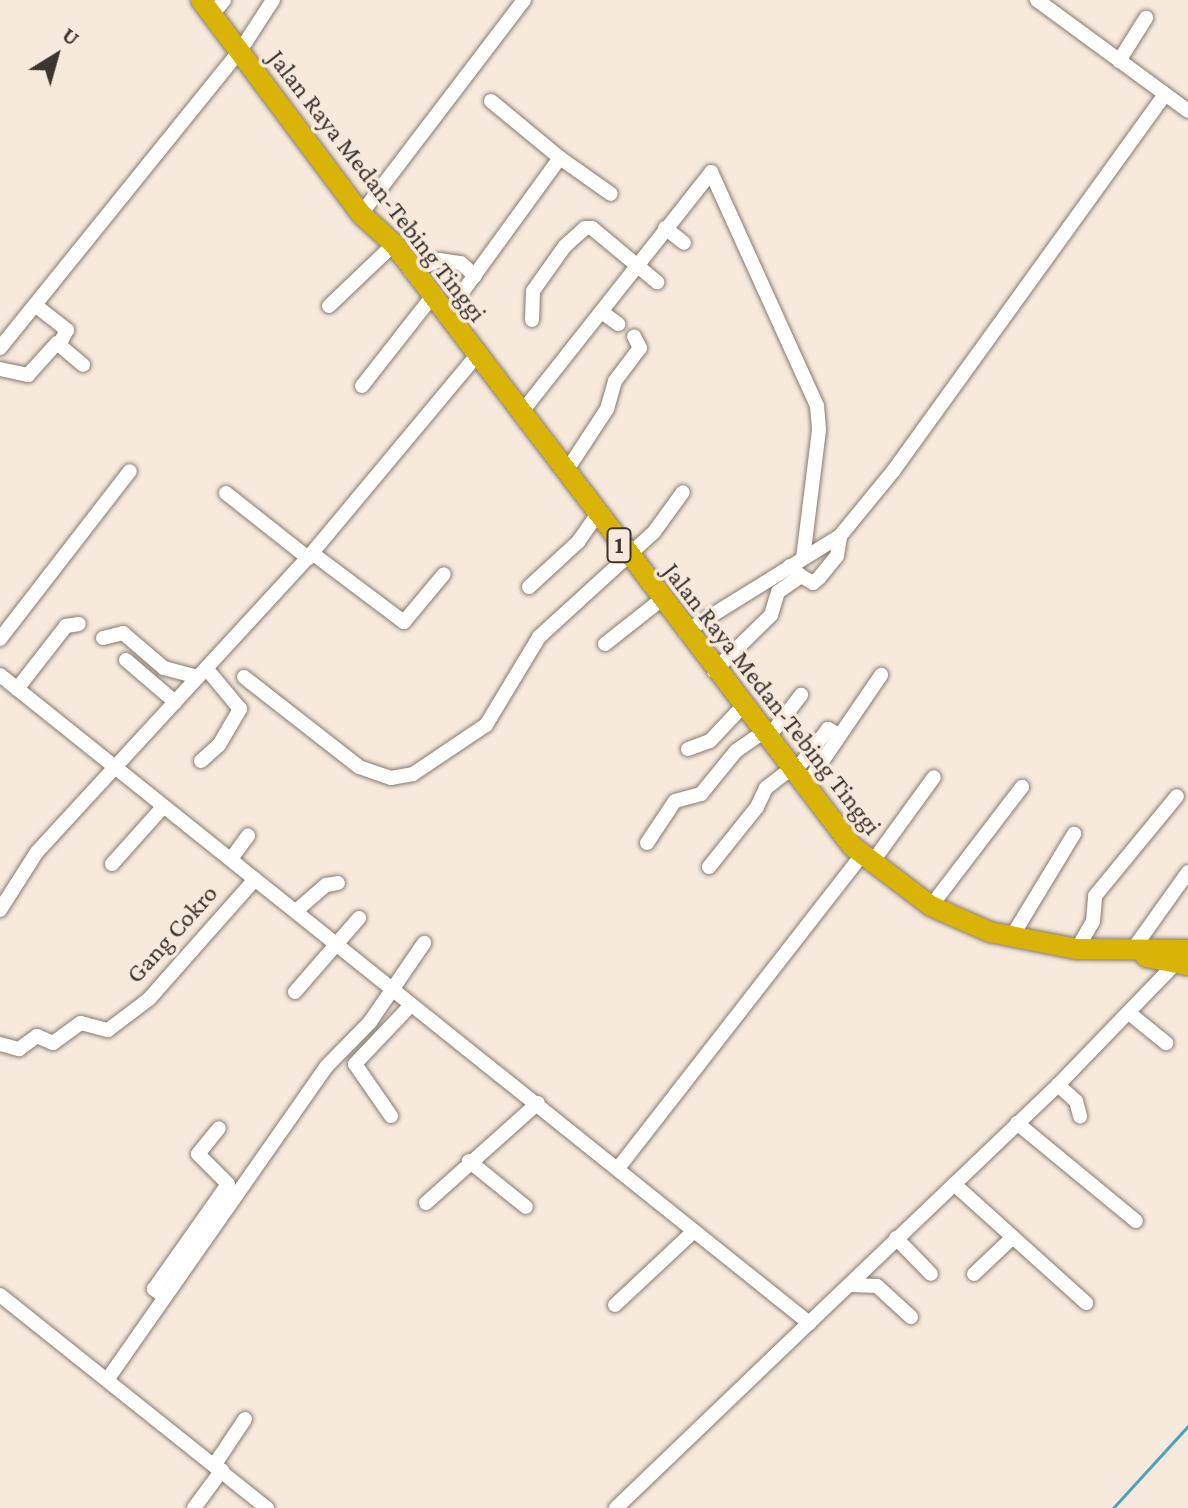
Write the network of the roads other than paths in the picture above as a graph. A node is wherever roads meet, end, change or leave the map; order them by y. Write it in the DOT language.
graph roads {
  1 [pos="273,0"];
  2 [pos="524,0"];
  3 [pos="1037,0"];
  4 [pos="212,5"];
  5 [pos="1146,18"];
  6 [pos="240,51"];
  7 [pos="1119,61"];
  8 [pos="1165,94"];
  9 [pos="491,101"];
  10 [pos="1188,111"];
  11 [pos="560,158"];
  12 [pos="611,194"];
  13 [pos="361,214"];
  14 [pos="665,228"];
  15 [pos="684,243"];
  16 [pos="394,244"];
  17 [pos="638,267"];
  18 [pos="411,272"];
  19 [pos="475,276"];
  20 [pos="657,282"];
  21 [pos="431,298"];
  22 [pos="35,305"];
  23 [pos="329,306"];
  24 [pos="603,313"];
  25 [pos="445,316"];
  26 [pos="532,320"];
  27 [pos="618,324"];
  28 [pos="634,336"];
  29 [pos="60,343"];
  30 [pos="0,348"];
  31 [pos="477,355"];
  32 [pos="83,365"];
  33 [pos="0,369"];
  34 [pos="362,386"];
  35 [pos="521,413"];
  36 [pos="130,471"];
  37 [pos="565,473"];
  38 [pos="683,492"];
  39 [pos="226,493"];
  40 [pos="597,515"];
  41 [pos="840,536"];
  42 [pos="310,556"];
  43 [pos="628,556"];
  44 [pos="797,568"];
  45 [pos="444,574"];
  46 [pos="529,587"];
  47 [pos="661,600"];
  48 [pos="79,624"];
  49 [pos="685,632"];
  50 [pos="103,638"];
  51 [pos="0,639"];
  52 [pos="605,644"];
  53 [pos="126,660"];
  54 [pos="714,671"];
  55 [pos="202,672"];
  56 [pos="0,675"];
  57 [pos="881,675"];
  58 [pos="244,677"];
  59 [pos="17,689"];
  60 [pos="801,695"];
  61 [pos="175,702"];
  62 [pos="742,707"];
  63 [pos="764,736"];
  64 [pos="688,749"];
  65 [pos="201,761"];
  66 [pos="116,768"];
  67 [pos="795,777"];
  68 [pos="934,777"];
  69 [pos="1022,787"];
  70 [pos="1177,796"];
  71 [pos="163,807"];
  72 [pos="1074,834"];
  73 [pos="248,836"];
  74 [pos="647,843"];
  75 [pos="231,859"];
  76 [pos="866,860"];
  77 [pos="112,864"];
  78 [pos="709,867"];
  79 [pos="1188,872"];
  80 [pos="255,879"];
  81 [pos="338,883"];
  82 [pos="931,906"];
  83 [pos="0,910"];
  84 [pos="296,911"];
  85 [pos="359,918"];
  86 [pos="1011,938"];
  87 [pos="424,943"];
  88 [pos="339,947"];
  89 [pos="1077,949"];
  90 [pos="1130,953"];
  91 [pos="1183,960"];
  92 [pos="393,991"];
  93 [pos="295,992"];
  94 [pos="411,1005"];
  95 [pos="1129,1013"];
  96 [pos="1166,1043"];
  97 [pos="0,1044"];
  98 [pos="1058,1085"];
  99 [pos="538,1103"];
  100 [pos="391,1116"];
  101 [pos="1080,1116"];
  102 [pos="1017,1123"];
  103 [pos="219,1128"];
  104 [pos="469,1161"];
  105 [pos="619,1167"];
  106 [pos="954,1184"];
  107 [pos="426,1203"];
  108 [pos="526,1207"];
  109 [pos="1136,1221"];
  110 [pos="694,1231"];
  111 [pos="896,1238"];
  112 [pos="1012,1238"];
  113 [pos="931,1274"];
  114 [pos="974,1274"];
  115 [pos="851,1285"];
  116 [pos="0,1295"];
  117 [pos="165,1297"];
  118 [pos="1086,1303"];
  119 [pos="615,1305"];
  120 [pos="911,1317"];
  121 [pos="809,1323"];
  122 [pos="107,1380"];
  123 [pos="245,1419"];
  124 [pos="218,1467"];
  125 [pos="194,1508"];
  126 [pos="267,1508"];
  127 [pos="616,1508"];
  1 -- 6 [label="street"];
  2 -- 13 [label="street"];
  3 -- 7 [label="street"];
  4 -- 6 [label="highway, Jalan Raya Medan-Tebing Tinggi / 1"];
  5 -- 7 [label="street"];
  6 -- 13 [label="highway, Jalan Raya Medan-Tebing Tinggi / 1"];
  6 -- 22 [label="street"];
  7 -- 8 [label="street"];
  8 -- 10 [label="street"];
  8 -- 41 [label="street"];
  9 -- 11 [label="street"];
  11 -- 12 [label="street"];
  11 -- 19 [label="street"];
  13 -- 16 [label="highway, Jalan Raya Medan-Tebing Tinggi / 1"];
  14 -- 15 [label="street"];
  14 -- 17 [label="street"];
  14 -- 44 [label="street"];
  16 -- 18 [label="highway, Jalan Raya Medan-Tebing Tinggi / 1"];
  16 -- 23 [label="street"];
  17 -- 20 [label="street"];
  17 -- 24 [label="street"];
  17 -- 26 [label="street"];
  18 -- 19 [label="street"];
  18 -- 21 [label="highway, Jalan Raya Medan-Tebing Tinggi / 1"];
  19 -- 25 [label="street"];
  21 -- 25 [label="highway, Jalan Raya Medan-Tebing Tinggi / 1"];
  21 -- 34 [label="street"];
  22 -- 29 [label="street"];
  22 -- 30 [label="street"];
  24 -- 27 [label="street"];
  24 -- 35 [label="street"];
  25 -- 31 [label="highway, Jalan Raya Medan-Tebing Tinggi / 1"];
  28 -- 37 [label="street"];
  29 -- 32 [label="street"];
  29 -- 33 [label="street"];
  31 -- 35 [label="highway, Jalan Raya Medan-Tebing Tinggi / 1"];
  31 -- 42 [label="street"];
  35 -- 37 [label="highway, Jalan Raya Medan-Tebing Tinggi / 1"];
  36 -- 51 [label="street"];
  37 -- 40 [label="highway, Jalan Raya Medan-Tebing Tinggi / 1"];
  38 -- 43 [label="street"];
  39 -- 42 [label="street"];
  40 -- 43 [label="highway, Jalan Raya Medan-Tebing Tinggi / 1"];
  40 -- 46 [label="street"];
  41 -- 44 [label="street"];
  41 -- 44 [label="street"];
  42 -- 45 [label="street"];
  42 -- 55 [label="street"];
  43 -- 47 [label="highway, Jalan Raya Medan-Tebing Tinggi / 1"];
  43 -- 58 [label="street"];
  44 -- 49 [label="street"];
  44 -- 54 [label="street"];
  47 -- 49 [label="highway, Jalan Raya Medan-Tebing Tinggi / 1"];
  47 -- 52 [label="street"];
  48 -- 59 [label="street"];
  49 -- 54 [label="highway, Jalan Raya Medan-Tebing Tinggi / 1"];
  50 -- 55 [label="street"];
  53 -- 61 [label="street"];
  54 -- 62 [label="highway, Jalan Raya Medan-Tebing Tinggi / 1"];
  55 -- 61 [label="street"];
  55 -- 65 [label="street"];
  56 -- 59 [label="street"];
  57 -- 67 [label="street"];
  59 -- 66 [label="street"];
  60 -- 63 [label="street"];
  61 -- 66 [label="street"];
  62 -- 63 [label="highway, Jalan Raya Medan-Tebing Tinggi / 1"];
  62 -- 64 [label="street"];
  63 -- 67 [label="highway, Jalan Raya Medan-Tebing Tinggi / 1"];
  63 -- 74 [label="street"];
  66 -- 71 [label="street"];
  66 -- 83 [label="street"];
  67 -- 76 [label="highway, Jalan Raya Medan-Tebing Tinggi / 1"];
  67 -- 78 [label="street"];
  68 -- 76 [label="street"];
  69 -- 82 [label="street"];
  70 -- 89 [label="street"];
  71 -- 75 [label="street"];
  71 -- 77 [label="street"];
  72 -- 86 [label="street"];
  73 -- 75 [label="street"];
  75 -- 80 [label="street"];
  76 -- 82 [label="highway, Jalan Raya Medan-Tebing Tinggi / 1"];
  76 -- 105 [label="street"];
  79 -- 90 [label="street"];
  80 -- 84 [label="street"];
  80 -- 97 [label="street, Gang Cokro"];
  81 -- 84 [label="street"];
  82 -- 86 [label="highway, Jalan Raya Medan-Tebing Tinggi / 1"];
  84 -- 88 [label="street"];
  85 -- 88 [label="street"];
  86 -- 89 [label="highway, Jalan Raya Medan-Tebing Tinggi / 1"];
  87 -- 92 [label="street"];
  88 -- 92 [label="street"];
  88 -- 93 [label="street"];
  89 -- 90 [label="highway, Jalan Raya Medan-Tebing Tinggi / 1"];
  90 -- 91 [label="highway, Jalan Raya Medan-Tebing Tinggi / 1"];
  91 -- 95 [label="street"];
  92 -- 94 [label="street"];
  92 -- 117 [label="street"];
  94 -- 99 [label="street"];
  94 -- 100 [label="street"];
  95 -- 96 [label="street"];
  95 -- 98 [label="street"];
  98 -- 101 [label="street"];
  98 -- 102 [label="street"];
  99 -- 104 [label="street"];
  99 -- 105 [label="street"];
  102 -- 106 [label="street"];
  102 -- 109 [label="street"];
  103 -- 117 [label="street"];
  104 -- 107 [label="street"];
  104 -- 108 [label="street"];
  105 -- 110 [label="street"];
  106 -- 111 [label="street"];
  106 -- 112 [label="street"];
  110 -- 119 [label="street"];
  110 -- 121 [label="street"];
  111 -- 113 [label="street"];
  111 -- 115 [label="street"];
  112 -- 114 [label="street"];
  112 -- 118 [label="street"];
  115 -- 120 [label="street"];
  115 -- 121 [label="street"];
  116 -- 122 [label="street"];
  117 -- 122 [label="street"];
  121 -- 127 [label="street"];
  122 -- 124 [label="street"];
  123 -- 124 [label="street"];
  124 -- 125 [label="street"];
  124 -- 126 [label="street"];
}
